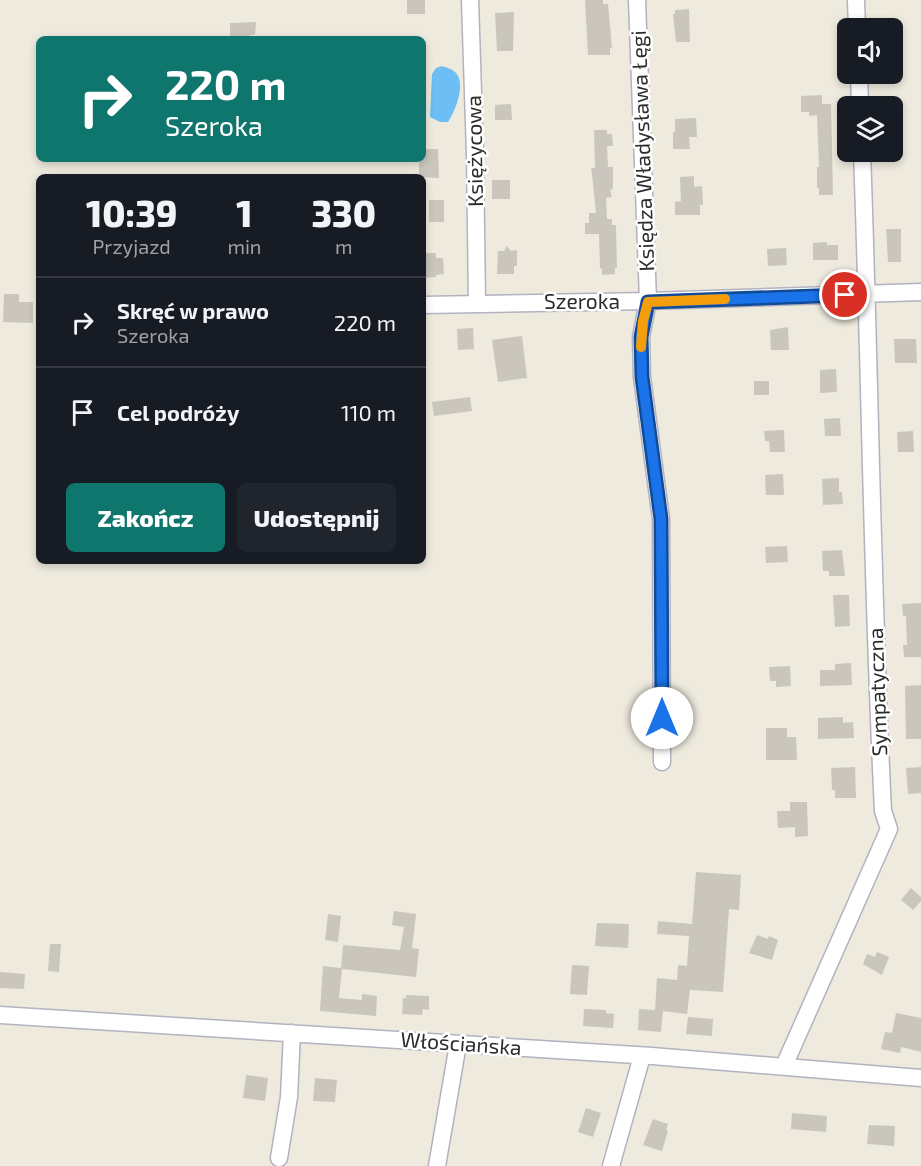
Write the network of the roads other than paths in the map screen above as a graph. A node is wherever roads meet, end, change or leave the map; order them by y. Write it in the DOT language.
graph roads {
  1 [pos="470,0"];
  2 [pos="637,0"];
  3 [pos="856,0"];
  4 [pos="857,18"];
  5 [pos="862,162"];
  6 [pos="921,292"];
  7 [pos="867,294"];
  8 [pos="648,302"];
  9 [pos="477,303"];
  10 [pos="426,305"];
  11 [pos="662,762"];
  12 [pos="0,1015"];
  13 [pos="292,1033"];
  14 [pos="458,1044"];
  15 [pos="642,1056"];
  16 [pos="784,1066"];
  17 [pos="921,1078"];
  18 [pos="279,1158"];
  19 [pos="436,1166"];
  20 [pos="611,1166"];
  1 -- 9 [label="street, Księżycowa"];
  2 -- 8 [label="street, Księdza Władysława Łęgi"];
  3 -- 4 [label="street"];
  5 -- 7 [label="street, Sympatyczna"];
  6 -- 7 [label="street, Szeroka"];
  7 -- 8 [label="street, Szeroka"];
  7 -- 16 [label="street, Sympatyczna"];
  8 -- 9 [label="street, Szeroka"];
  8 -- 11 [label="street, Księdza Władysława Łęgi"];
  9 -- 10 [label="street, Szeroka"];
  12 -- 13 [label="street, Włościańska"];
  13 -- 14 [label="street, Włościańska"];
  13 -- 18 [label="street"];
  14 -- 15 [label="street, Włościańska"];
  14 -- 19 [label="street"];
  15 -- 16 [label="street, Włościańska"];
  15 -- 20 [label="street"];
  16 -- 17 [label="street, Włościańska"];
}
